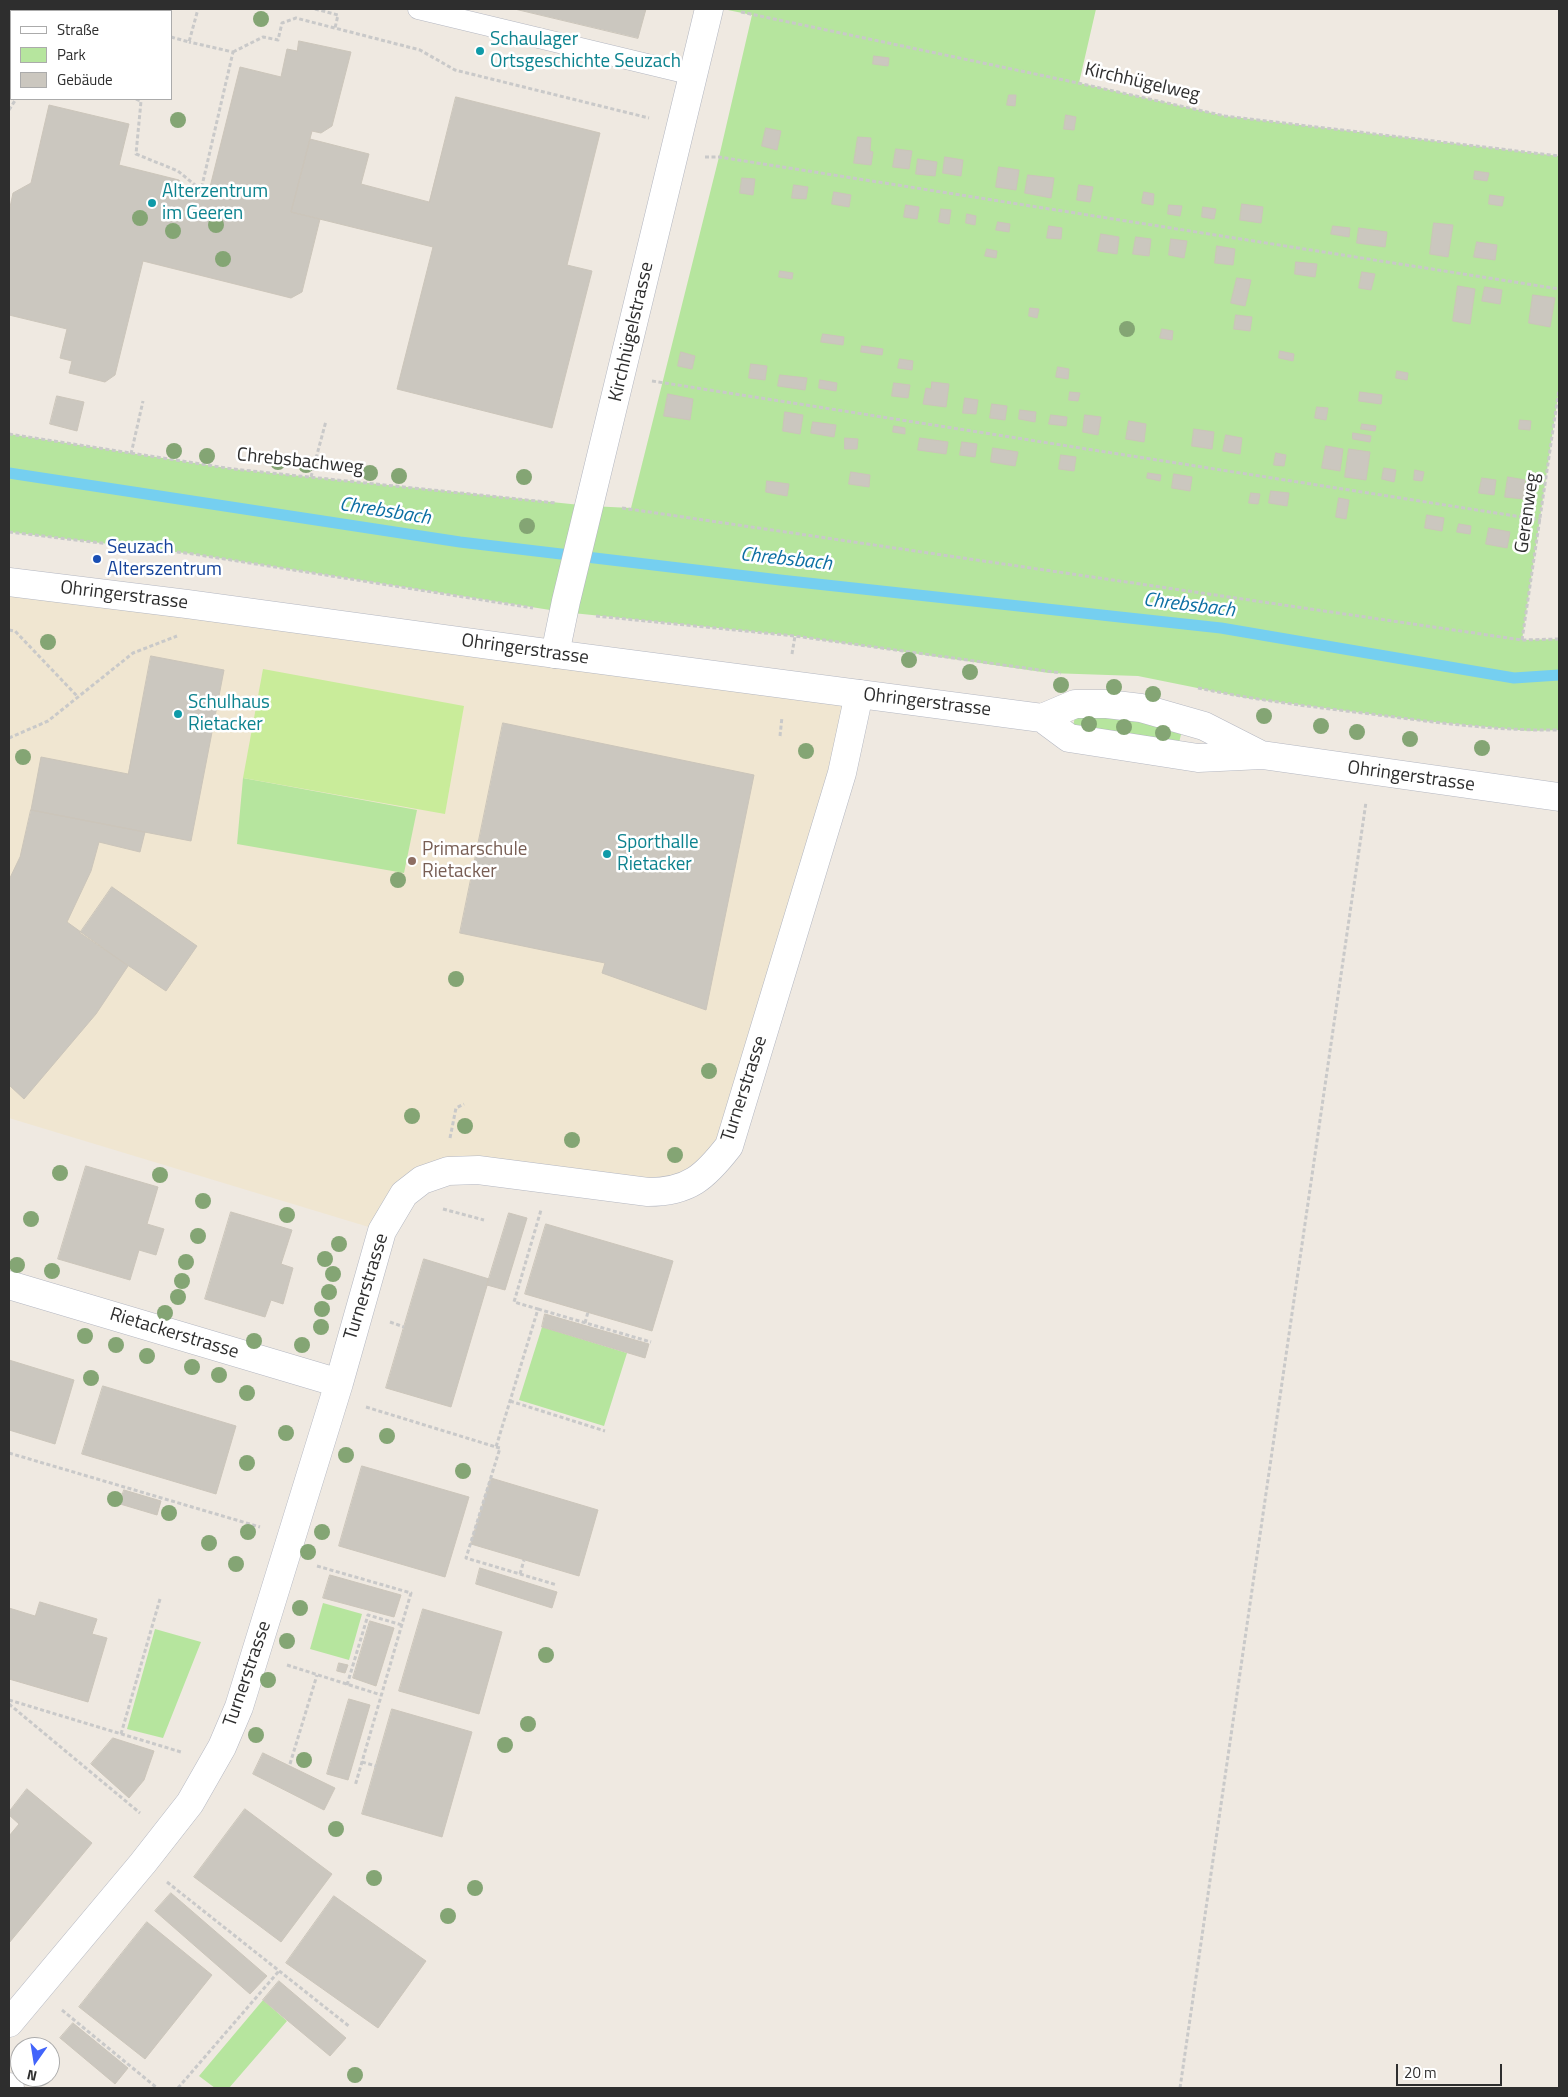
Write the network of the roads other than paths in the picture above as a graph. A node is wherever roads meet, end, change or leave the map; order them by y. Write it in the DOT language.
graph roads {
  1 [pos="418,9"];
  2 [pos="721,10"];
  3 [pos="693,75"];
  4 [pos="9,582"];
  5 [pos="555,654"];
  6 [pos="859,694"];
  7 [pos="1042,718"];
  8 [pos="1262,755"];
  9 [pos="1559,797"];
  10 [pos="9,1285"];
  11 [pos="337,1390"];
  12 [pos="9,2022"];
  1 -- 3 [label="lane"];
  2 -- 3 [label="street, Kirchhügelstrasse"];
  3 -- 5 [label="street, Kirchhügelstrasse"];
  4 -- 5 [label="street, Ohringerstrasse"];
  5 -- 6 [label="street, Ohringerstrasse"];
  6 -- 7 [label="street, Ohringerstrasse"];
  6 -- 11 [label="street, Turnerstrasse"];
  7 -- 8 [label="street, Ohringerstrasse"];
  7 -- 8 [label="street, Ohringerstrasse"];
  8 -- 9 [label="street, Ohringerstrasse"];
  10 -- 11 [label="street, Rietackerstrasse"];
  11 -- 12 [label="street, Turnerstrasse"];
}
